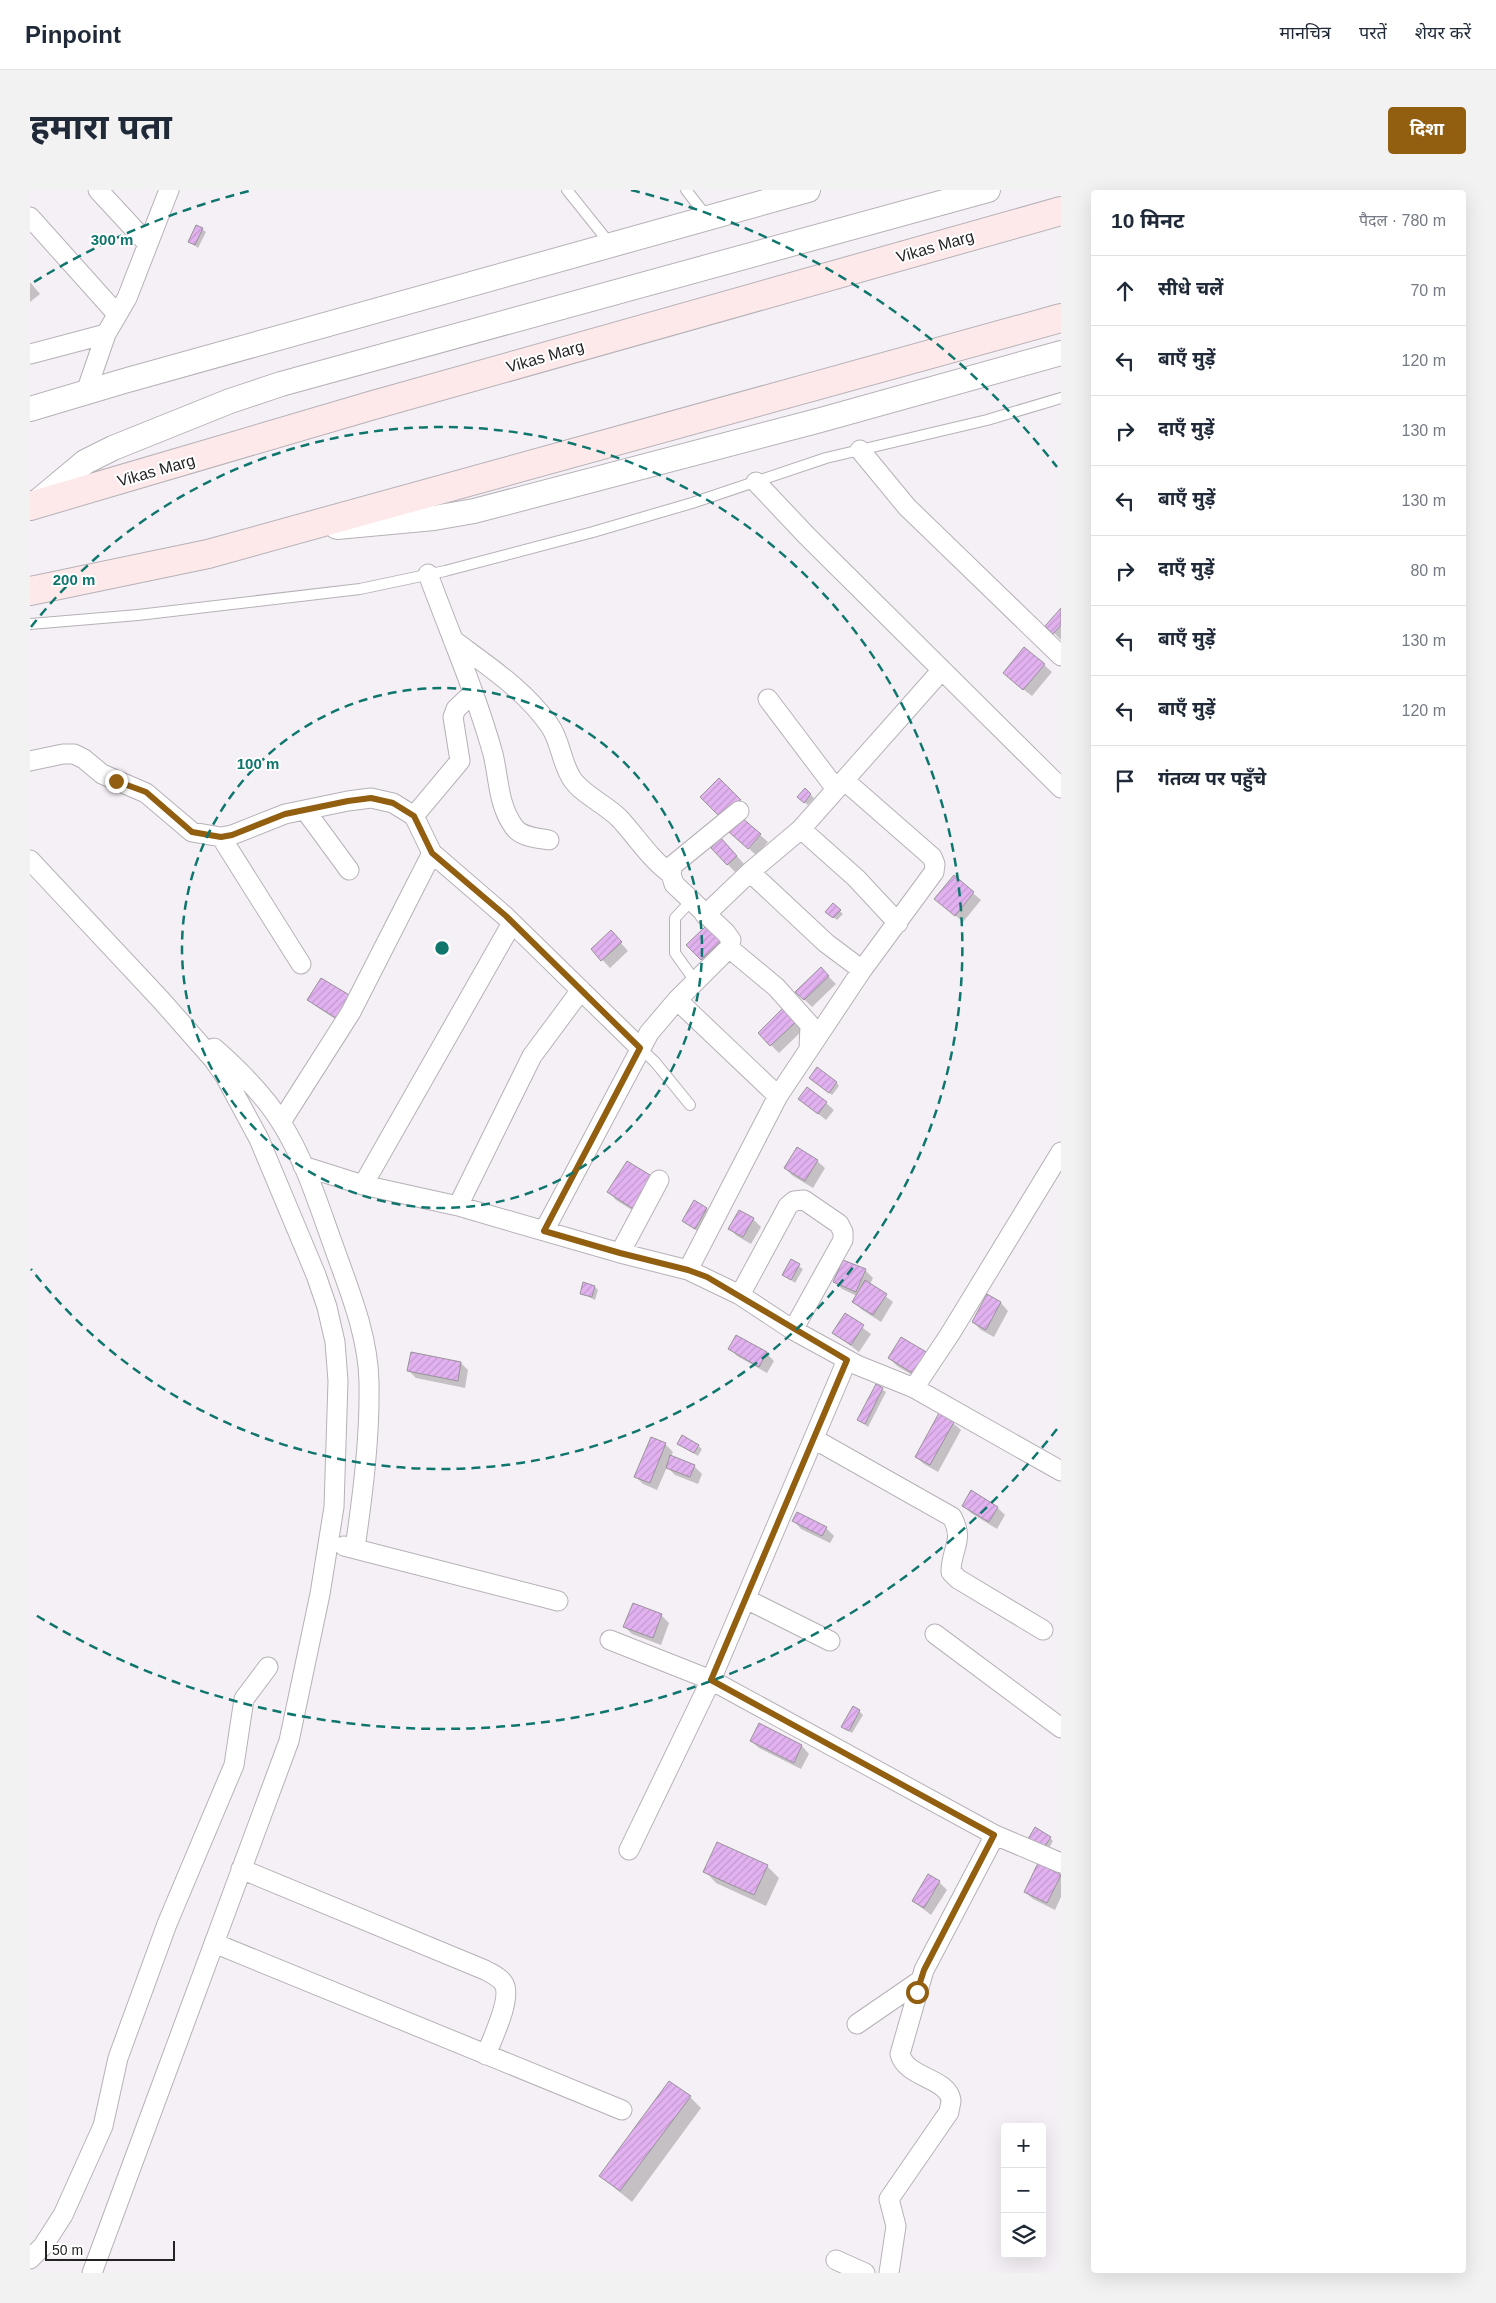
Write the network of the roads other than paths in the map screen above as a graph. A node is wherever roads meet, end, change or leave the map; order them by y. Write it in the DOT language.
graph roads {
  1 [pos="98,190"];
  2 [pos="169,190"];
  3 [pos="567,190"];
  4 [pos="686,190"];
  5 [pos="808,190"];
  6 [pos="988,190"];
  7 [pos="1061,210"];
  8 [pos="30,217"];
  9 [pos="708,218"];
  10 [pos="148,244"];
  11 [pos="611,246"];
  12 [pos="116,313"];
  13 [pos="1061,318"];
  14 [pos="106,334"];
  15 [pos="1061,353"];
  16 [pos="30,354"];
  17 [pos="86,392"];
  18 [pos="1061,398"];
  19 [pos="30,409"];
  20 [pos="860,450"];
  21 [pos="756,482"];
  22 [pos="32,506"];
  23 [pos="292,530"];
  24 [pos="428,574"];
  25 [pos="30,591"];
  26 [pos="30,624"];
  27 [pos="453,640"];
  28 [pos="1061,656"];
  29 [pos="941,671"];
  30 [pos="473,693"];
  31 [pos="768,699"];
  32 [pos="30,761"];
  33 [pos="840,784"];
  34 [pos="1061,788"];
  35 [pos="305,810"];
  36 [pos="739,811"];
  37 [pos="414,816"];
  38 [pos="801,829"];
  39 [pos="221,837"];
  40 [pos="548,840"];
  41 [pos="432,853"];
  42 [pos="30,860"];
  43 [pos="349,870"];
  44 [pos="750,872"];
  45 [pos="671,874"];
  46 [pos="691,901"];
  47 [pos="705,914"];
  48 [pos="512,923"];
  49 [pos="898,923"];
  50 [pos="729,948"];
  51 [pos="301,964"];
  52 [pos="862,970"];
  53 [pos="695,981"];
  54 [pos="581,990"];
  55 [pos="161,1000"];
  56 [pos="677,1000"];
  57 [pos="640,1048"];
  58 [pos="808,1050"];
  59 [pos="778,1096"];
  60 [pos="690,1105"];
  61 [pos="282,1122"];
  62 [pos="1061,1152"];
  63 [pos="303,1166"];
  64 [pos="1056,1176"];
  65 [pos="659,1180"];
  66 [pos="363,1185"];
  67 [pos="458,1206"];
  68 [pos="544,1231"];
  69 [pos="620,1253"];
  70 [pos="688,1270"];
  71 [pos="740,1295"];
  72 [pos="793,1330"];
  73 [pos="847,1360"];
  74 [pos="914,1388"];
  75 [pos="814,1439"];
  76 [pos="1061,1472"];
  77 [pos="328,1543"];
  78 [pos="355,1548"];
  79 [pos="746,1599"];
  80 [pos="558,1601"];
  81 [pos="1043,1630"];
  82 [pos="936,1634"];
  83 [pos="610,1640"];
  84 [pos="830,1641"];
  85 [pos="268,1667"];
  86 [pos="711,1680"];
  87 [pos="1061,1728"];
  88 [pos="994,1835"];
  89 [pos="629,1850"];
  90 [pos="1061,1863"];
  91 [pos="242,1869"];
  92 [pos="214,1943"];
  93 [pos="921,1980"];
  94 [pos="857,2024"];
  95 [pos="486,2054"];
  96 [pos="622,2110"];
  97 [pos="30,2259"];
  98 [pos="836,2260"];
  99 [pos="92,2273"];
  100 [pos="865,2273"];
  101 [pos="889,2273"];
  1 -- 10 [label="street"];
  2 -- 10 [label="street"];
  3 -- 11 [label="lane"];
  4 -- 9 [label="lane"];
  5 -- 9 [label="street"];
  6 -- 22 [label="street"];
  7 -- 22 [label="main road, Vikas Marg"];
  8 -- 12 [label="street"];
  9 -- 11 [label="street"];
  10 -- 12 [label="street"];
  11 -- 17 [label="street"];
  12 -- 14 [label="street"];
  13 -- 23 [label="main road"];
  14 -- 16 [label="street"];
  14 -- 17 [label="street"];
  15 -- 23 [label="street"];
  17 -- 19 [label="street"];
  18 -- 20 [label="lane"];
  20 -- 21 [label="lane"];
  20 -- 28 [label="street"];
  21 -- 24 [label="lane"];
  21 -- 29 [label="street"];
  23 -- 25 [label="main road"];
  24 -- 26 [label="lane"];
  24 -- 27 [label="street"];
  27 -- 30 [label="street"];
  27 -- 45 [label="street"];
  29 -- 33 [label="street"];
  29 -- 34 [label="street"];
  30 -- 37 [label="street"];
  30 -- 40 [label="street"];
  31 -- 33 [label="street"];
  32 -- 39 [label="street"];
  33 -- 38 [label="street"];
  33 -- 49 [label="street"];
  35 -- 37 [label="street"];
  35 -- 39 [label="street"];
  35 -- 43 [label="street"];
  36 -- 45 [label="street"];
  37 -- 41 [label="street"];
  38 -- 44 [label="street"];
  38 -- 49 [label="street"];
  39 -- 51 [label="street"];
  41 -- 48 [label="street"];
  41 -- 61 [label="street"];
  42 -- 55 [label="street"];
  44 -- 47 [label="street"];
  44 -- 52 [label="street"];
  45 -- 46 [label="street"];
  46 -- 47 [label="street"];
  46 -- 53 [label="lane"];
  47 -- 50 [label="street"];
  48 -- 54 [label="street"];
  48 -- 66 [label="street"];
  49 -- 52 [label="street"];
  50 -- 53 [label="street"];
  50 -- 58 [label="street"];
  52 -- 58 [label="street"];
  53 -- 56 [label="street"];
  54 -- 57 [label="street"];
  54 -- 67 [label="street"];
  55 -- 61 [label="street"];
  55 -- 77 [label="street"];
  56 -- 57 [label="street"];
  56 -- 59 [label="street"];
  57 -- 60 [label="lane"];
  57 -- 68 [label="street"];
  58 -- 59 [label="street"];
  59 -- 70 [label="street"];
  61 -- 63 [label="street"];
  62 -- 64 [label="street"];
  63 -- 66 [label="street"];
  63 -- 78 [label="street"];
  64 -- 74 [label="street"];
  65 -- 69 [label="street"];
  66 -- 67 [label="street"];
  67 -- 68 [label="street"];
  68 -- 69 [label="street"];
  69 -- 70 [label="street"];
  70 -- 71 [label="street"];
  71 -- 72 [label="street"];
  71 -- 72 [label="street"];
  72 -- 73 [label="street"];
  73 -- 74 [label="street"];
  73 -- 75 [label="street"];
  74 -- 76 [label="street"];
  75 -- 79 [label="street"];
  75 -- 81 [label="street"];
  77 -- 78 [label="street"];
  77 -- 91 [label="street"];
  78 -- 80 [label="street"];
  79 -- 84 [label="street"];
  79 -- 86 [label="street"];
  82 -- 87 [label="street"];
  83 -- 86 [label="street"];
  85 -- 97 [label="street"];
  86 -- 88 [label="street"];
  86 -- 89 [label="street"];
  88 -- 90 [label="street"];
  88 -- 93 [label="street"];
  91 -- 92 [label="street"];
  91 -- 95 [label="street"];
  92 -- 95 [label="street"];
  92 -- 99 [label="street"];
  93 -- 94 [label="street"];
  93 -- 101 [label="street"];
  95 -- 96 [label="street"];
  98 -- 100 [label="street"];
}
